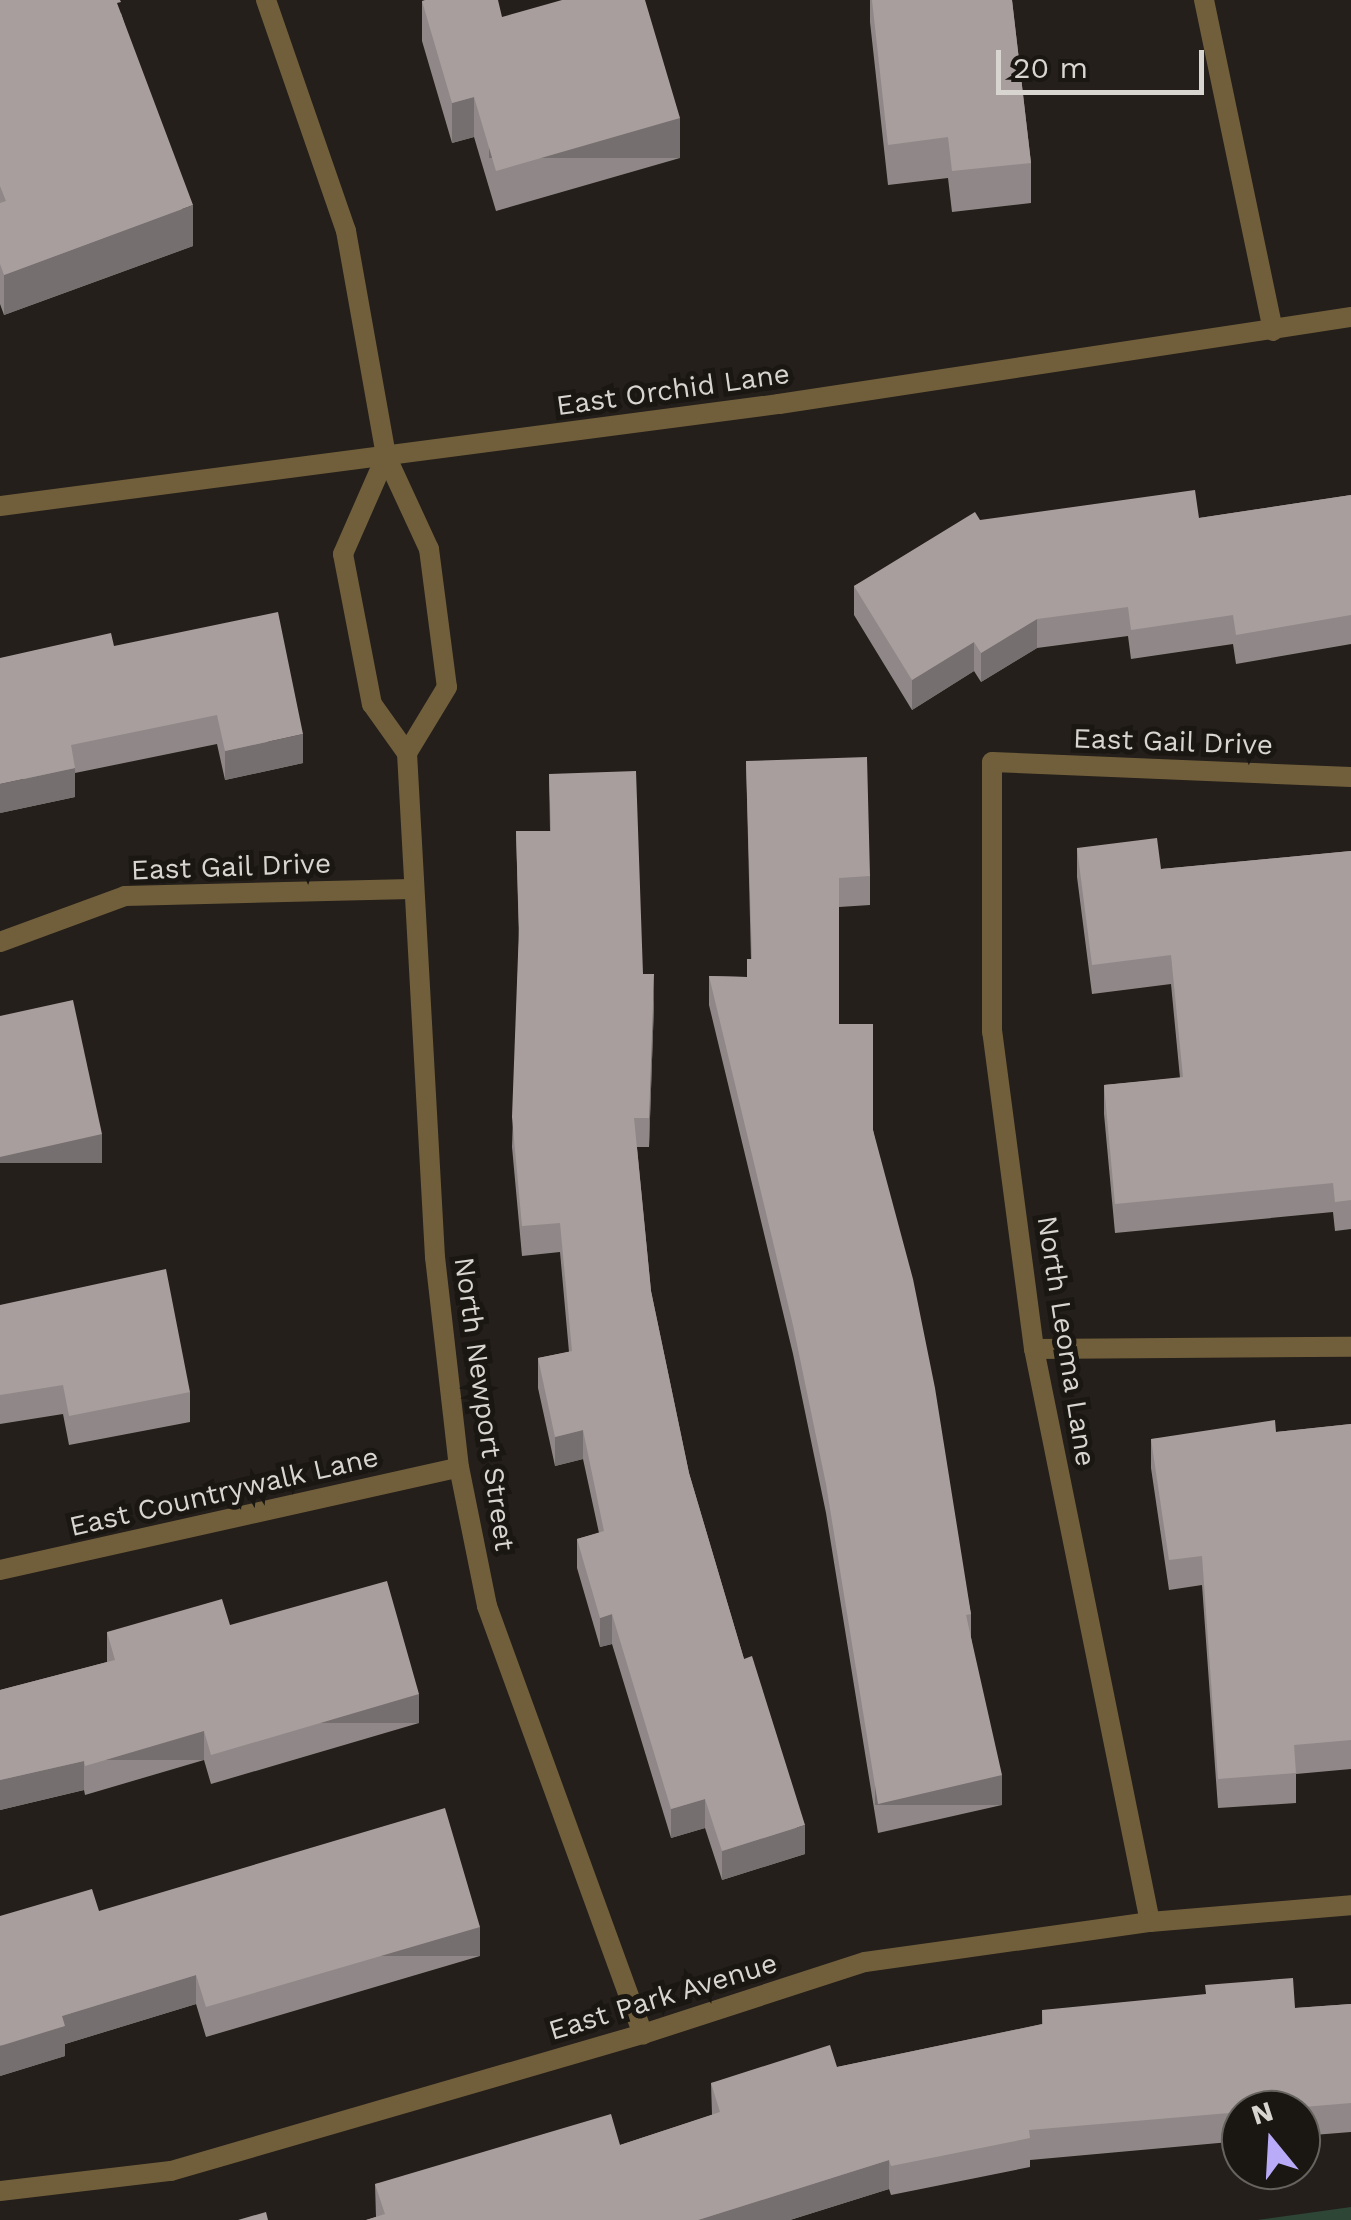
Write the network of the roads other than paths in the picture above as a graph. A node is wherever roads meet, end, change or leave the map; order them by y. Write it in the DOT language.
graph roads {
  1 [pos="266,0"];
  2 [pos="1204,0"];
  3 [pos="1351,317"];
  4 [pos="1272,331"];
  5 [pos="386,456"];
  6 [pos="0,506"];
  7 [pos="407,753"];
  8 [pos="992,762"];
  9 [pos="1351,777"];
  10 [pos="411,889"];
  11 [pos="0,942"];
  12 [pos="1351,1347"];
  13 [pos="1034,1349"];
  14 [pos="459,1467"];
  15 [pos="0,1570"];
  16 [pos="1351,1906"];
  17 [pos="1150,1922"];
  18 [pos="644,2034"];
  19 [pos="0,2191"];
  1 -- 5 [label="street"];
  2 -- 4 [label="street"];
  3 -- 4 [label="street, East Orchid Lane"];
  4 -- 5 [label="street, East Orchid Lane"];
  5 -- 6 [label="street, East Orchid Lane"];
  5 -- 7 [label="street"];
  5 -- 7 [label="street"];
  7 -- 10 [label="street, North Newport Street"];
  8 -- 9 [label="street, East Gail Drive"];
  8 -- 13 [label="street, North Leoma Lane"];
  10 -- 11 [label="street, East Gail Drive"];
  10 -- 14 [label="street, North Newport Street"];
  12 -- 13 [label="street"];
  13 -- 17 [label="street, North Leoma Lane"];
  14 -- 15 [label="street, East Countrywalk Lane"];
  14 -- 18 [label="street, North Newport Street"];
  16 -- 17 [label="street, East Park Avenue"];
  17 -- 18 [label="street, East Park Avenue"];
  18 -- 19 [label="street, East Park Avenue"];
}
